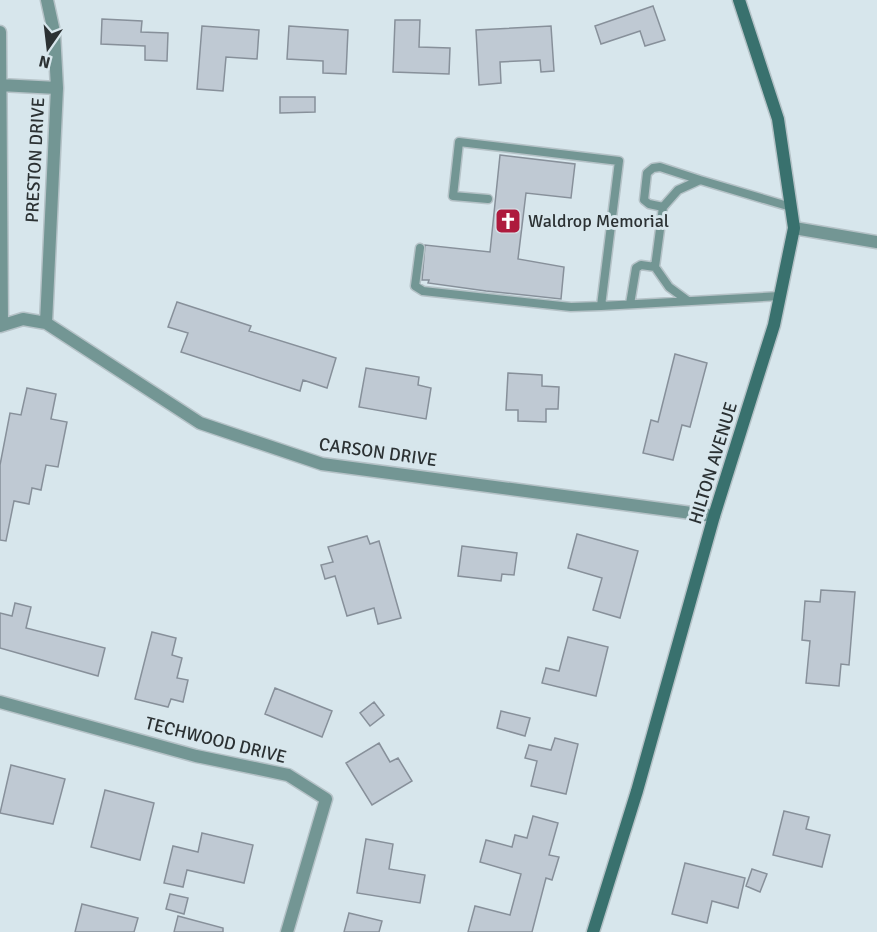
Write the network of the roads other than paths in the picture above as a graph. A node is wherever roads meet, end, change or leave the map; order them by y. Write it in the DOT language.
graph roads {
  1 [pos="47,0"];
  2 [pos="739,0"];
  3 [pos="0,32"];
  4 [pos="0,85"];
  5 [pos="57,88"];
  6 [pos="700,180"];
  7 [pos="488,199"];
  8 [pos="663,207"];
  9 [pos="790,207"];
  10 [pos="794,228"];
  11 [pos="877,242"];
  12 [pos="420,248"];
  13 [pos="655,267"];
  14 [pos="780,296"];
  15 [pos="688,301"];
  16 [pos="630,304"];
  17 [pos="601,306"];
  18 [pos="46,322"];
  19 [pos="1,326"];
  20 [pos="714,516"];
  21 [pos="0,702"];
  22 [pos="287,932"];
  23 [pos="593,932"];
  1 -- 5 [label="street, PRESTON DRIVE"];
  2 -- 9 [label="street, HILTON AVENUE"];
  3 -- 4 [label="street, PRESTON DRIVE"];
  4 -- 5 [label="street"];
  4 -- 19 [label="street, PRESTON DRIVE"];
  5 -- 18 [label="street, PRESTON DRIVE"];
  6 -- 8 [label="lane"];
  6 -- 8 [label="lane"];
  6 -- 9 [label="lane"];
  7 -- 17 [label="lane"];
  8 -- 13 [label="lane"];
  9 -- 10 [label="street, HILTON AVENUE"];
  10 -- 11 [label="street"];
  10 -- 14 [label="street, HILTON AVENUE"];
  12 -- 17 [label="lane"];
  13 -- 15 [label="lane"];
  13 -- 16 [label="lane"];
  14 -- 15 [label="lane"];
  14 -- 20 [label="street, HILTON AVENUE"];
  15 -- 16 [label="lane"];
  16 -- 17 [label="lane"];
  18 -- 19 [label="street"];
  18 -- 20 [label="street, CARSON DRIVE"];
  20 -- 23 [label="street, HILTON AVENUE"];
  21 -- 22 [label="street, TECHWOOD DRIVE"];
}
